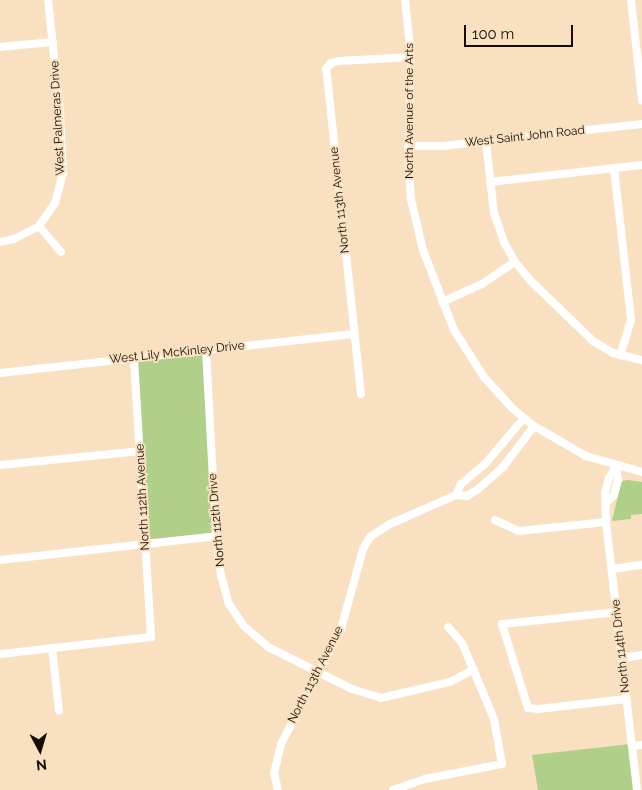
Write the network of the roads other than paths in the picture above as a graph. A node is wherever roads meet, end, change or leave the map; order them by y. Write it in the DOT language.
graph roads {
  1 [pos="48,0"];
  2 [pos="405,0"];
  3 [pos="631,0"];
  4 [pos="53,42"];
  5 [pos="0,46"];
  6 [pos="410,57"];
  7 [pos="642,100"];
  8 [pos="642,124"];
  9 [pos="486,142"];
  10 [pos="408,146"];
  11 [pos="642,165"];
  12 [pos="614,168"];
  13 [pos="490,182"];
  14 [pos="39,226"];
  15 [pos="0,242"];
  16 [pos="61,252"];
  17 [pos="516,262"];
  18 [pos="442,302"];
  19 [pos="354,334"];
  20 [pos="206,350"];
  21 [pos="620,355"];
  22 [pos="134,357"];
  23 [pos="642,360"];
  24 [pos="0,373"];
  25 [pos="361,394"];
  26 [pos="524,418"];
  27 [pos="534,426"];
  28 [pos="141,450"];
  29 [pos="0,465"];
  30 [pos="616,466"];
  31 [pos="642,472"];
  32 [pos="456,494"];
  33 [pos="495,520"];
  34 [pos="606,522"];
  35 [pos="216,536"];
  36 [pos="146,545"];
  37 [pos="0,560"];
  38 [pos="642,565"];
  39 [pos="612,569"];
  40 [pos="617,612"];
  41 [pos="448,627"];
  42 [pos="52,648"];
  43 [pos="0,654"];
  44 [pos="642,655"];
  45 [pos="622,658"];
  46 [pos="474,669"];
  47 [pos="319,671"];
  48 [pos="626,699"];
  49 [pos="59,711"];
  50 [pos="642,745"];
  51 [pos="632,746"];
  52 [pos="278,790"];
  53 [pos="393,790"];
  54 [pos="636,790"];
  1 -- 4 [label="street, West Palmeras Drive"];
  2 -- 6 [label="street, North Avenue of the Arts"];
  3 -- 7 [label="street"];
  4 -- 5 [label="street"];
  4 -- 14 [label="street, West Palmeras Drive"];
  6 -- 10 [label="street, North Avenue of the Arts"];
  6 -- 19 [label="street, North 113th Avenue"];
  8 -- 9 [label="street, West Saint John Road"];
  9 -- 10 [label="street, West Saint John Road"];
  9 -- 13 [label="street"];
  10 -- 18 [label="street, North Avenue of the Arts"];
  11 -- 12 [label="street"];
  12 -- 13 [label="street"];
  12 -- 21 [label="street"];
  13 -- 17 [label="street"];
  14 -- 15 [label="street"];
  14 -- 16 [label="street"];
  17 -- 18 [label="street"];
  17 -- 21 [label="street"];
  18 -- 26 [label="street, North Avenue of the Arts"];
  19 -- 20 [label="street, West Lily McKinley Drive"];
  19 -- 25 [label="street, North 113th Avenue"];
  20 -- 22 [label="street, West Lily McKinley Drive"];
  20 -- 35 [label="street, North 112th Drive"];
  21 -- 23 [label="street"];
  22 -- 24 [label="street, West Lily McKinley Drive"];
  22 -- 28 [label="street, North 112th Avenue"];
  26 -- 27 [label="street, North Avenue of the Arts"];
  26 -- 32 [label="street, North 113th Avenue"];
  27 -- 30 [label="street, North Avenue of the Arts"];
  27 -- 32 [label="street, North 113th Avenue"];
  28 -- 29 [label="street"];
  28 -- 36 [label="street, North 112th Avenue"];
  30 -- 31 [label="street, North Avenue of the Arts"];
  30 -- 34 [label="street, North 114th Drive"];
  32 -- 47 [label="street, North 113th Avenue"];
  33 -- 34 [label="street"];
  34 -- 39 [label="street, North 114th Drive"];
  35 -- 36 [label="street"];
  35 -- 47 [label="street, North 112th Drive"];
  36 -- 37 [label="street"];
  36 -- 42 [label="street, North 112th Avenue"];
  38 -- 39 [label="street"];
  39 -- 40 [label="street, North 114th Drive"];
  40 -- 45 [label="street, North 114th Drive"];
  40 -- 48 [label="street"];
  41 -- 46 [label="street"];
  42 -- 43 [label="street"];
  42 -- 49 [label="street"];
  44 -- 45 [label="street"];
  45 -- 48 [label="street, North 114th Drive"];
  46 -- 47 [label="street, North 112th Drive"];
  46 -- 53 [label="street"];
  47 -- 52 [label="street, North 113th Avenue"];
  48 -- 51 [label="street, North 114th Drive"];
  50 -- 51 [label="street"];
  51 -- 54 [label="street, North 114th Drive"];
}
